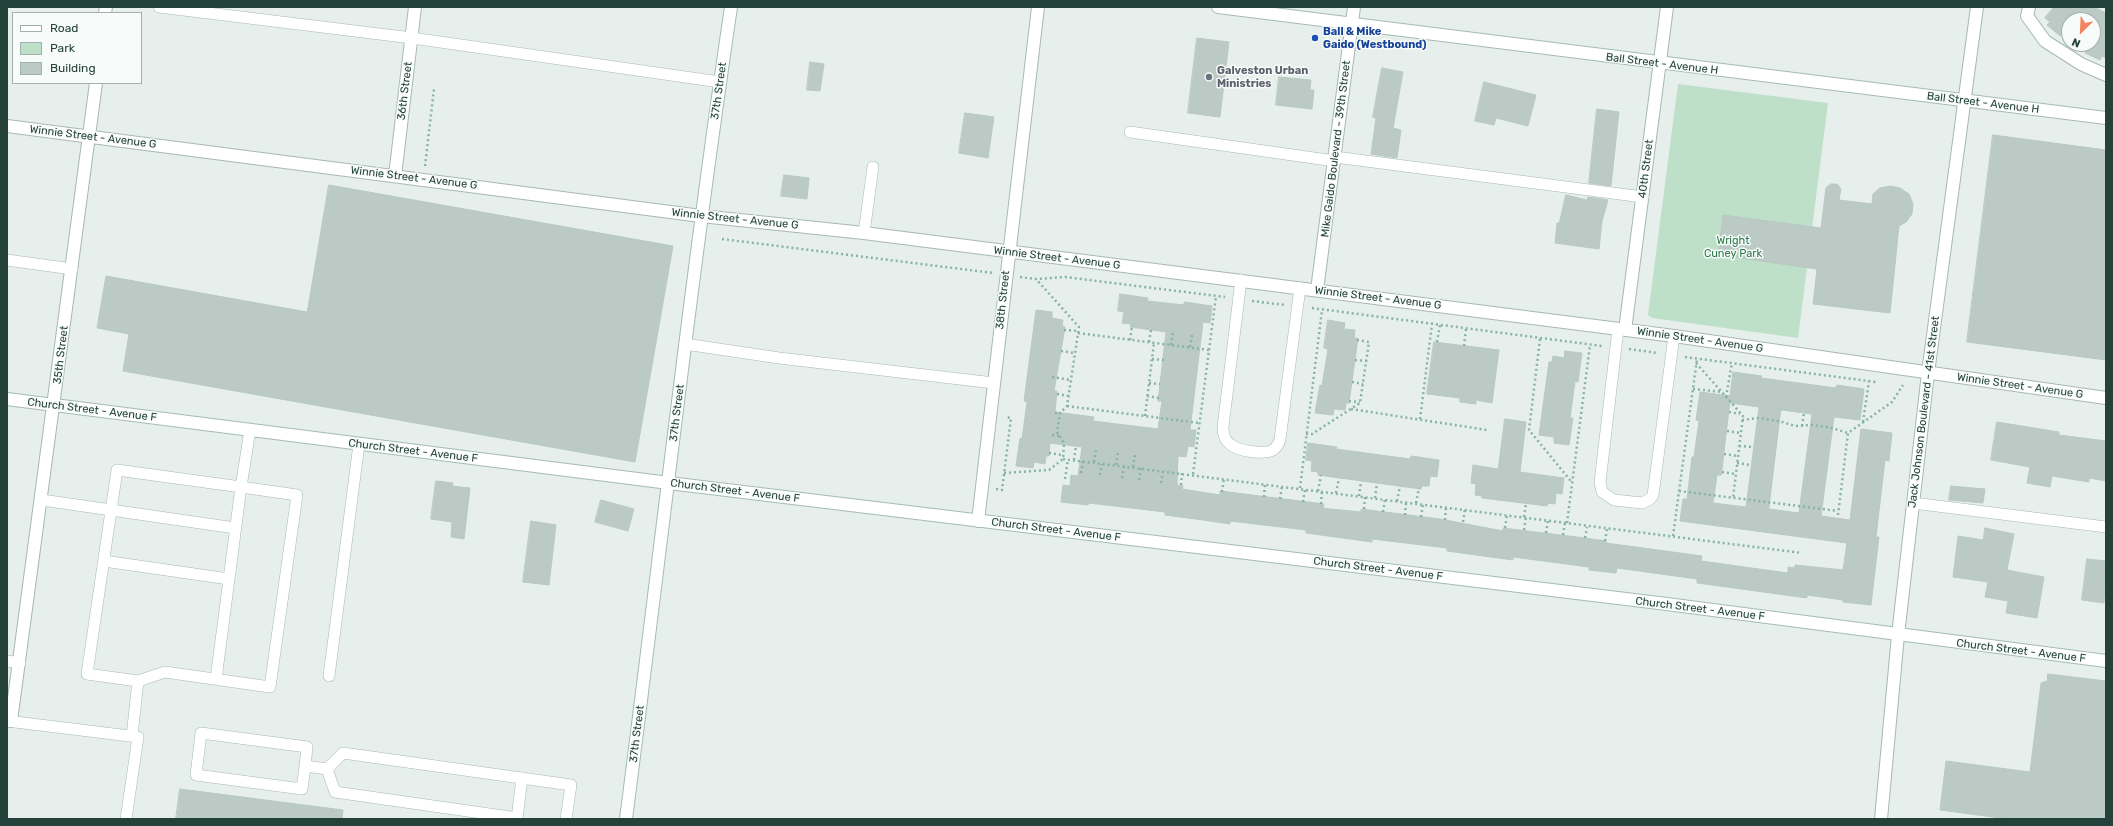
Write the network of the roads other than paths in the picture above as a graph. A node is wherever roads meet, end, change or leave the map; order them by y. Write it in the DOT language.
graph roads {
  1 [pos="159,7"];
  2 [pos="416,7"];
  3 [pos="731,7"];
  4 [pos="1038,7"];
  5 [pos="1218,7"];
  6 [pos="1354,7"];
  7 [pos="1666,7"];
  8 [pos="1977,7"];
  9 [pos="2029,7"];
  10 [pos="1352,24"];
  11 [pos="412,38"];
  12 [pos="1659,63"];
  13 [pos="2106,75"];
  14 [pos="720,82"];
  15 [pos="96,84"];
  16 [pos="1965,101"];
  17 [pos="2106,118"];
  18 [pos="7,126"];
  19 [pos="1130,132"];
  20 [pos="89,136"];
  21 [pos="1335,159"];
  22 [pos="873,168"];
  23 [pos="395,176"];
  24 [pos="1643,197"];
  25 [pos="700,216"];
  26 [pos="864,233"];
  27 [pos="1009,252"];
  28 [pos="7,260"];
  29 [pos="72,269"];
  30 [pos="1241,280"];
  31 [pos="1300,288"];
  32 [pos="1317,290"];
  33 [pos="1621,330"];
  34 [pos="1674,336"];
  35 [pos="686,344"];
  36 [pos="1928,373"];
  37 [pos="994,383"];
  38 [pos="2106,398"];
  39 [pos="7,399"];
  40 [pos="54,406"];
  41 [pos="250,430"];
  42 [pos="359,444"];
  43 [pos="669,483"];
  44 [pos="241,487"];
  45 [pos="42,500"];
  46 [pos="1913,503"];
  47 [pos="111,511"];
  48 [pos="978,521"];
  49 [pos="2106,527"];
  50 [pos="235,528"];
  51 [pos="104,561"];
  52 [pos="229,579"];
  53 [pos="1898,635"];
  54 [pos="7,661"];
  55 [pos="2106,661"];
  56 [pos="20,663"];
  57 [pos="329,676"];
  58 [pos="216,679"];
  59 [pos="138,681"];
  60 [pos="9,721"];
  61 [pos="132,736"];
  62 [pos="305,766"];
  63 [pos="327,769"];
  64 [pos="522,778"];
  65 [pos="517,818"];
  66 [pos="126,819"];
  67 [pos="566,819"];
  68 [pos="626,819"];
  69 [pos="1881,819"];
  1 -- 11 [label="lane"];
  2 -- 11 [label="street, 36th Street"];
  3 -- 14 [label="street, 37th Street"];
  4 -- 27 [label="street, 38th Street"];
  5 -- 10 [label="street, Ball Street - Avenue H"];
  6 -- 10 [label="street, Mike Gaido Boulevard - 39th Street"];
  7 -- 12 [label="street, 40th Street"];
  8 -- 16 [label="street, Jack Johnson Boulevard - 41st Street"];
  9 -- 13 [label="street"];
  10 -- 12 [label="street, Ball Street - Avenue H"];
  10 -- 21 [label="street, Mike Gaido Boulevard - 39th Street"];
  11 -- 14 [label="lane"];
  11 -- 23 [label="street, 36th Street"];
  12 -- 16 [label="street, Ball Street - Avenue H"];
  12 -- 24 [label="street, 40th Street"];
  14 -- 25 [label="street, 37th Street"];
  15 -- 20 [label="street, 35th Street"];
  16 -- 17 [label="street, Ball Street - Avenue H"];
  16 -- 36 [label="street, Jack Johnson Boulevard - 41st Street"];
  18 -- 20 [label="street, Winnie Street - Avenue G"];
  19 -- 21 [label="lane"];
  20 -- 23 [label="street, Winnie Street - Avenue G"];
  20 -- 29 [label="street, 35th Street"];
  21 -- 24 [label="lane"];
  21 -- 32 [label="street, Mike Gaido Boulevard - 39th Street"];
  22 -- 26 [label="lane"];
  23 -- 25 [label="street, Winnie Street - Avenue G"];
  24 -- 33 [label="street, 40th Street"];
  25 -- 26 [label="street, Winnie Street - Avenue G"];
  25 -- 35 [label="street, 37th Street"];
  26 -- 27 [label="street, Winnie Street - Avenue G"];
  27 -- 30 [label="street, Winnie Street - Avenue G"];
  27 -- 37 [label="street, 38th Street"];
  28 -- 29 [label="lane"];
  29 -- 40 [label="street, 35th Street"];
  30 -- 31 [label="street, Winnie Street - Avenue G"];
  30 -- 31 [label="lane"];
  31 -- 32 [label="street, Winnie Street - Avenue G"];
  32 -- 33 [label="street, Winnie Street - Avenue G"];
  33 -- 34 [label="street, Winnie Street - Avenue G"];
  33 -- 34 [label="lane"];
  34 -- 36 [label="street, Winnie Street - Avenue G"];
  35 -- 37 [label="lane"];
  35 -- 43 [label="street, 37th Street"];
  36 -- 38 [label="street, Winnie Street - Avenue G"];
  36 -- 46 [label="street, Jack Johnson Boulevard - 41st Street"];
  37 -- 48 [label="street, 38th Street"];
  39 -- 40 [label="street, Church Street - Avenue F"];
  40 -- 41 [label="street, Church Street - Avenue F"];
  40 -- 45 [label="street, 35th Street"];
  41 -- 42 [label="street, Church Street - Avenue F"];
  41 -- 44 [label="lane"];
  42 -- 43 [label="street, Church Street - Avenue F"];
  42 -- 57 [label="lane"];
  43 -- 48 [label="street, Church Street - Avenue F"];
  43 -- 68 [label="street, 37th Street"];
  44 -- 47 [label="lane"];
  44 -- 50 [label="lane"];
  44 -- 58 [label="lane"];
  45 -- 47 [label="lane"];
  45 -- 56 [label="street, 35th Street"];
  46 -- 49 [label="lane"];
  46 -- 53 [label="street, Jack Johnson Boulevard - 41st Street"];
  47 -- 50 [label="lane"];
  47 -- 51 [label="lane"];
  48 -- 53 [label="street, Church Street - Avenue F"];
  50 -- 52 [label="lane"];
  51 -- 52 [label="lane"];
  51 -- 59 [label="lane"];
  52 -- 58 [label="lane"];
  53 -- 55 [label="street, Church Street - Avenue F"];
  53 -- 69 [label="street, Jack Johnson Boulevard - 41st Street"];
  54 -- 56 [label="lane"];
  56 -- 60 [label="street, 35th Street"];
  58 -- 59 [label="lane"];
  59 -- 61 [label="lane"];
  60 -- 61 [label="lane"];
  61 -- 66 [label="lane"];
  62 -- 62 [label="lane"];
  62 -- 63 [label="lane"];
  63 -- 64 [label="lane"];
  63 -- 65 [label="lane"];
  64 -- 65 [label="lane"];
  64 -- 67 [label="lane"];
}
